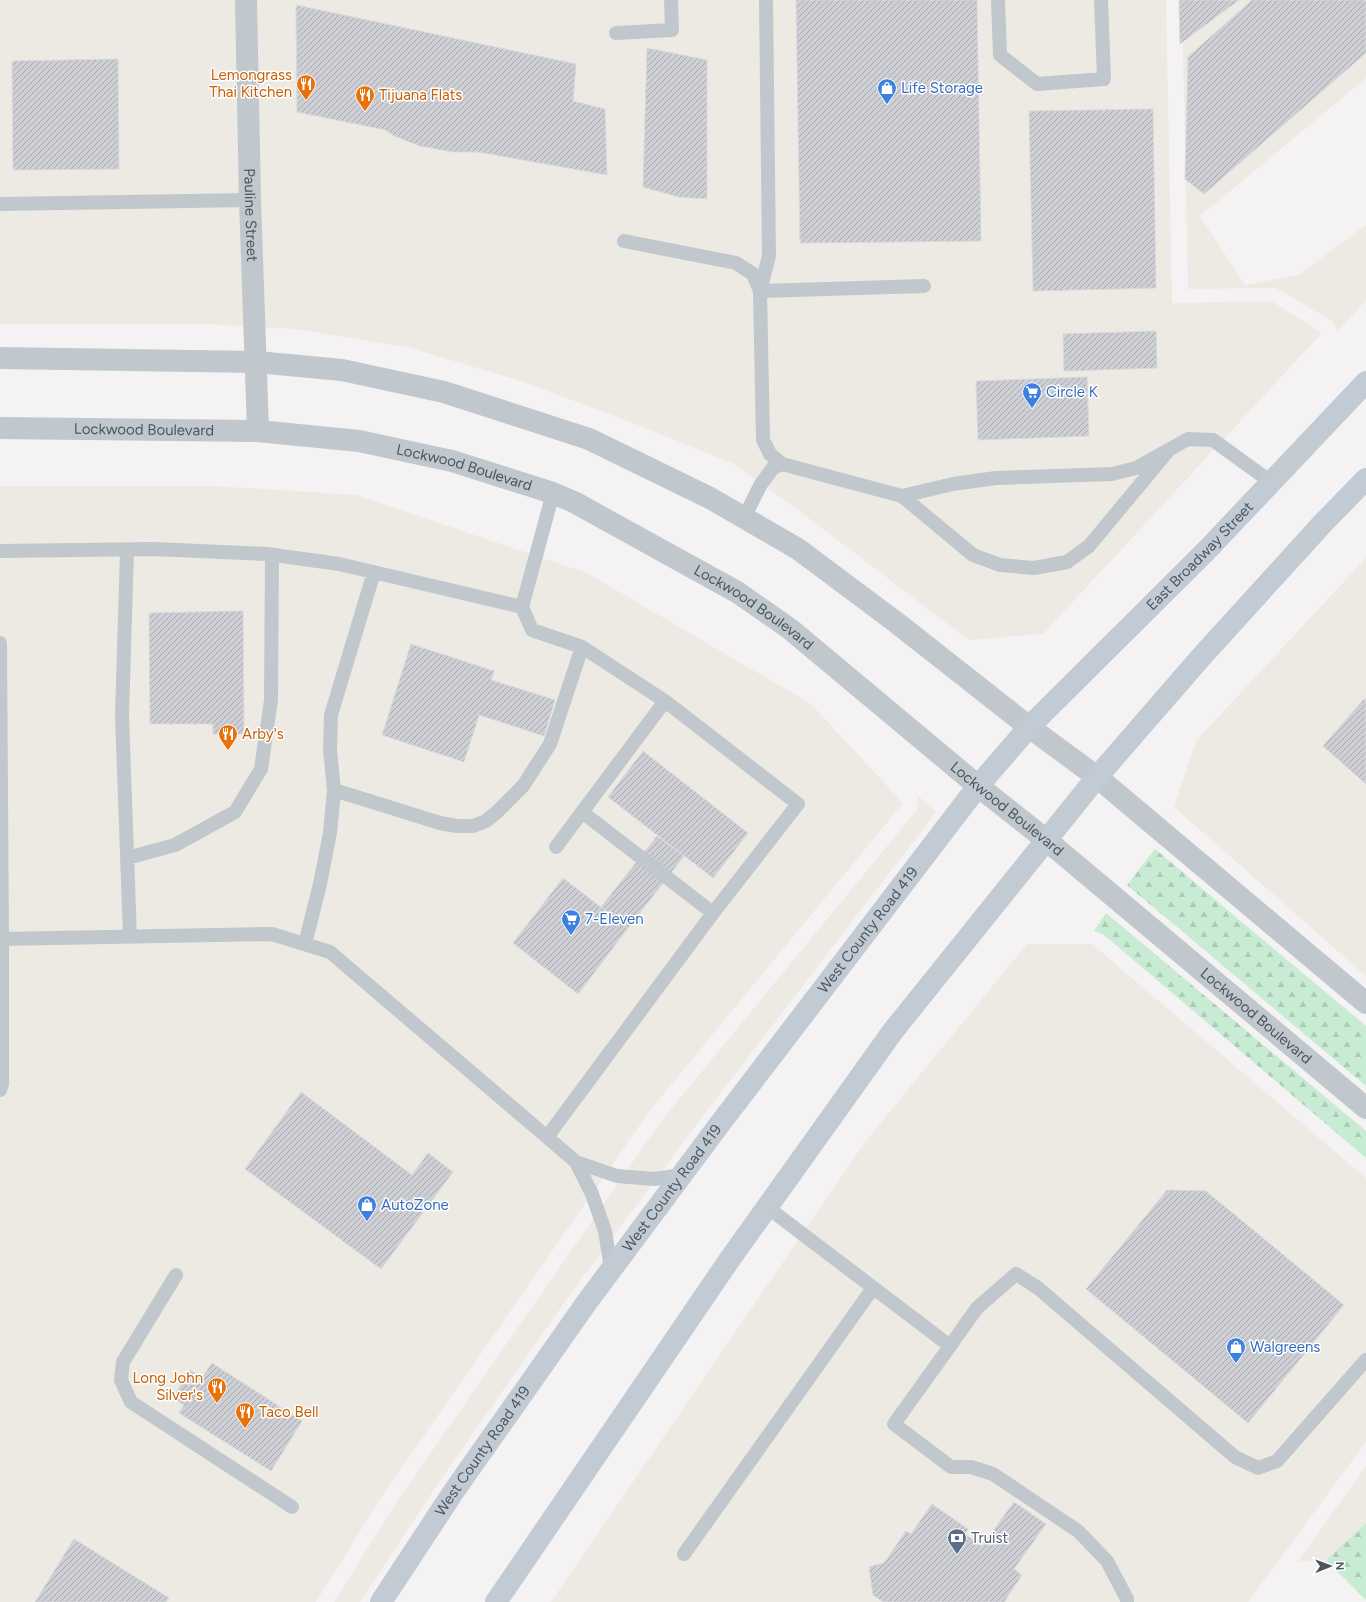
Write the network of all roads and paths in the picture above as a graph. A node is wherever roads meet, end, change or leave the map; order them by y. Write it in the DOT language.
graph roads {
  1 [pos="246,0"];
  2 [pos="671,0"];
  3 [pos="766,0"];
  4 [pos="998,0"];
  5 [pos="1101,0"];
  6 [pos="616,33"];
  7 [pos="250,200"];
  8 [pos="0,204"];
  9 [pos="624,241"];
  10 [pos="924,286"];
  11 [pos="760,290"];
  12 [pos="0,358"];
  13 [pos="257,362"];
  14 [pos="1366,382"];
  15 [pos="0,428"];
  16 [pos="258,431"];
  17 [pos="1168,451"];
  18 [pos="782,464"];
  19 [pos="1136,468"];
  20 [pos="1366,479"];
  21 [pos="1143,481"];
  22 [pos="1271,482"];
  23 [pos="553,493"];
  24 [pos="902,496"];
  25 [pos="744,518"];
  26 [pos="127,550"];
  27 [pos="0,551"];
  28 [pos="272,555"];
  29 [pos="374,572"];
  30 [pos="522,607"];
  31 [pos="0,643"];
  32 [pos="582,647"];
  33 [pos="665,701"];
  34 [pos="1030,727"];
  35 [pos="1097,776"];
  36 [pos="978,786"];
  37 [pos="334,790"];
  38 [pos="582,812"];
  39 [pos="1045,839"];
  40 [pos="556,847"];
  41 [pos="128,858"];
  42 [pos="713,913"];
  43 [pos="130,937"];
  44 [pos="1,939"];
  45 [pos="305,944"];
  46 [pos="1366,1003"];
  47 [pos="0,1090"];
  48 [pos="1366,1108"];
  49 [pos="547,1137"];
  50 [pos="576,1162"];
  51 [pos="682,1175"];
  52 [pos="767,1207"];
  53 [pos="611,1269"];
  54 [pos="176,1275"];
  55 [pos="873,1288"];
  56 [pos="950,1346"];
  57 [pos="1366,1360"];
  58 [pos="292,1507"];
  59 [pos="684,1554"];
  60 [pos="381,1602"];
  61 [pos="496,1602"];
  62 [pos="1127,1602"];
  1 -- 7 [label="street, Pauline Street"];
  2 -- 6 [label="lane"];
  3 -- 11 [label="lane"];
  4 -- 5 [label="lane"];
  7 -- 8 [label="lane"];
  7 -- 13 [label="street, Pauline Street"];
  9 -- 11 [label="lane"];
  10 -- 11 [label="lane"];
  11 -- 18 [label="lane"];
  12 -- 13 [label="street"];
  13 -- 16 [label="street, Pauline Street"];
  13 -- 25 [label="street"];
  14 -- 22 [label="main road, East Broadway Street"];
  15 -- 16 [label="street, Lockwood Boulevard"];
  16 -- 23 [label="street, Lockwood Boulevard"];
  17 -- 19 [label="lane"];
  17 -- 21 [label="lane"];
  17 -- 22 [label="lane"];
  18 -- 24 [label="lane"];
  18 -- 25 [label="lane"];
  19 -- 21 [label="lane"];
  19 -- 24 [label="lane"];
  20 -- 35 [label="main road"];
  21 -- 24 [label="lane"];
  22 -- 34 [label="main road, East Broadway Street"];
  23 -- 30 [label="lane"];
  23 -- 36 [label="street, Lockwood Boulevard"];
  25 -- 34 [label="street"];
  26 -- 27 [label="lane"];
  26 -- 28 [label="lane"];
  26 -- 41 [label="lane"];
  28 -- 29 [label="lane"];
  28 -- 41 [label="lane"];
  29 -- 30 [label="lane"];
  29 -- 37 [label="lane"];
  30 -- 32 [label="lane"];
  31 -- 44 [label="lane"];
  32 -- 33 [label="lane"];
  32 -- 37 [label="lane"];
  33 -- 38 [label="lane"];
  33 -- 42 [label="lane"];
  34 -- 35 [label="street"];
  34 -- 36 [label="main road, East Broadway Street"];
  35 -- 39 [label="main road"];
  35 -- 46 [label="street"];
  36 -- 39 [label="street, Lockwood Boulevard"];
  36 -- 51 [label="main road, West County Road 419"];
  37 -- 45 [label="lane"];
  38 -- 40 [label="lane"];
  38 -- 42 [label="lane"];
  39 -- 48 [label="street, Lockwood Boulevard"];
  39 -- 52 [label="main road"];
  41 -- 43 [label="lane"];
  42 -- 49 [label="lane"];
  43 -- 44 [label="lane"];
  43 -- 45 [label="lane"];
  44 -- 47 [label="lane"];
  45 -- 49 [label="lane"];
  49 -- 50 [label="lane"];
  50 -- 51 [label="lane"];
  50 -- 53 [label="lane"];
  51 -- 53 [label="main road, West County Road 419"];
  52 -- 55 [label="lane"];
  52 -- 61 [label="main road"];
  53 -- 60 [label="main road, West County Road 419"];
  54 -- 58 [label="lane"];
  55 -- 56 [label="lane"];
  55 -- 59 [label="lane"];
  56 -- 57 [label="lane"];
  56 -- 62 [label="lane"];
}
